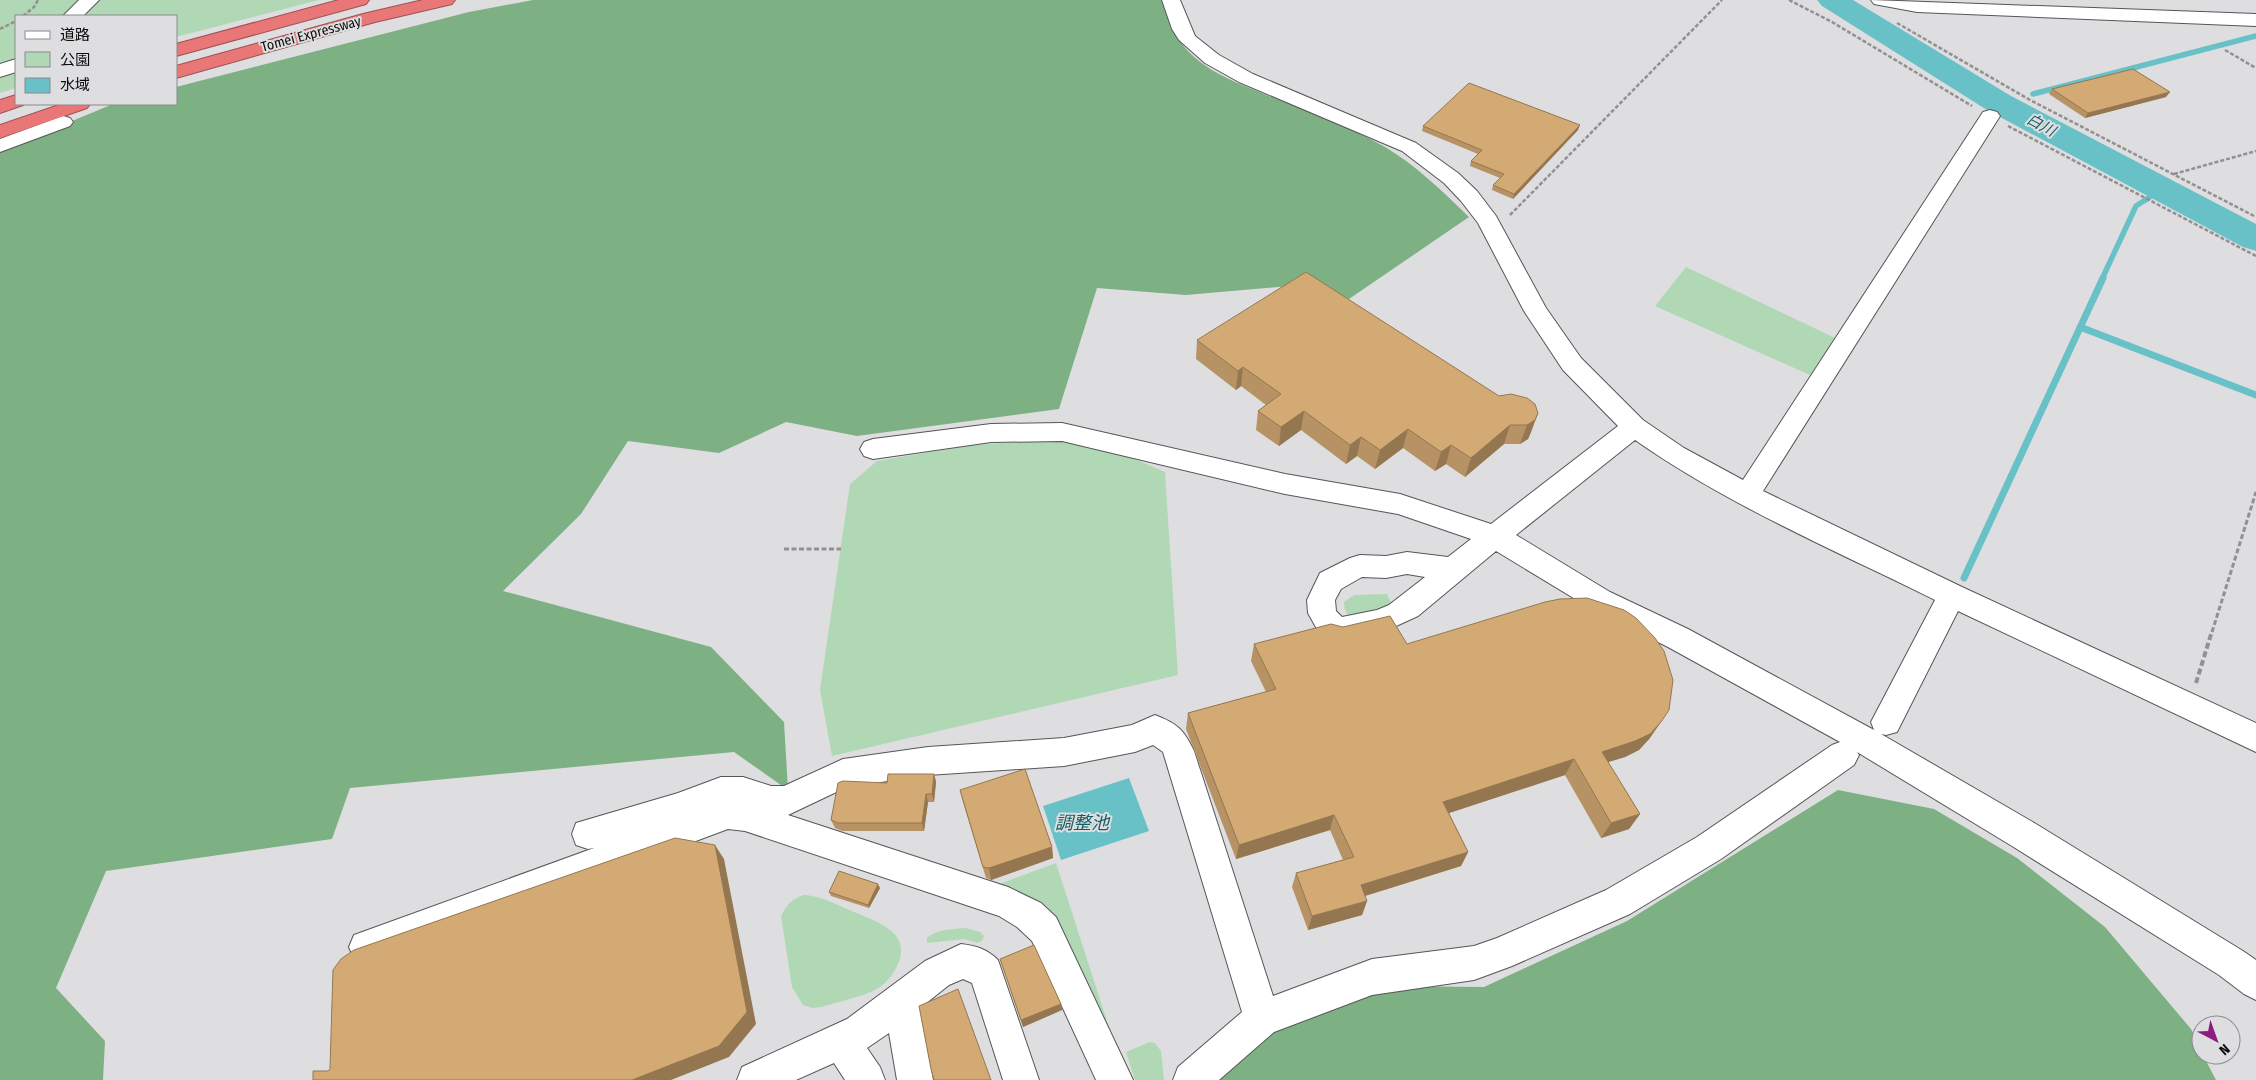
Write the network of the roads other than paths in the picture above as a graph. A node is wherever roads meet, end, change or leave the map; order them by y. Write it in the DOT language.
graph roads {
  1 [pos="90,0"];
  2 [pos="360,0"];
  3 [pos="446,0"];
  4 [pos="1171,0"];
  5 [pos="1880,0"];
  6 [pos="73,15"];
  7 [pos="2256,20"];
  8 [pos="178,49"];
  9 [pos="15,65"];
  10 [pos="0,71"];
  11 [pos="178,71"];
  12 [pos="15,101"];
  13 [pos="77,105"];
  14 [pos="0,107"];
  15 [pos="1990,116"];
  16 [pos="63,122"];
  17 [pos="0,132"];
  18 [pos="0,146"];
  19 [pos="1634,428"];
  20 [pos="873,449"];
  21 [pos="1747,495"];
  22 [pos="1496,537"];
  23 [pos="1386,567"];
  24 [pos="1453,569"];
  25 [pos="1952,595"];
  26 [pos="1419,600"];
  27 [pos="1886,722"];
  28 [pos="2256,738"];
  29 [pos="1843,756"];
  30 [pos="588,834"];
  31 [pos="341,965"];
  32 [pos="2256,982"];
  33 [pos="901,1001"];
  34 [pos="1262,1018"];
  35 [pos="841,1042"];
  36 [pos="755,1080"];
  37 [pos="867,1080"];
  38 [pos="915,1080"];
  39 [pos="1021,1080"];
  40 [pos="1115,1080"];
  41 [pos="1191,1080"];
  1 -- 6 [label="street"];
  2 -- 8 [label="highway, Tomei Expressway"];
  3 -- 11 [label="highway, Tomei Expressway"];
  4 -- 19 [label="street"];
  5 -- 7 [label="street"];
  9 -- 10 [label="street"];
  12 -- 14 [label="highway"];
  13 -- 17 [label="highway"];
  15 -- 21 [label="street"];
  16 -- 18 [label="street"];
  19 -- 21 [label="street"];
  19 -- 22 [label="street"];
  20 -- 22 [label="street"];
  21 -- 25 [label="street"];
  22 -- 24 [label="street"];
  22 -- 32 [label="street"];
  23 -- 24 [label="street"];
  23 -- 26 [label="street"];
  23 -- 26 [label="street"];
  24 -- 26 [label="street"];
  25 -- 27 [label="street"];
  25 -- 28 [label="street"];
  29 -- 34 [label="street"];
  30 -- 34 [label="street"];
  31 -- 40 [label="street"];
  33 -- 35 [label="street"];
  33 -- 38 [label="street"];
  33 -- 39 [label="street"];
  34 -- 41 [label="street"];
  35 -- 36 [label="street"];
  35 -- 37 [label="street"];
}
